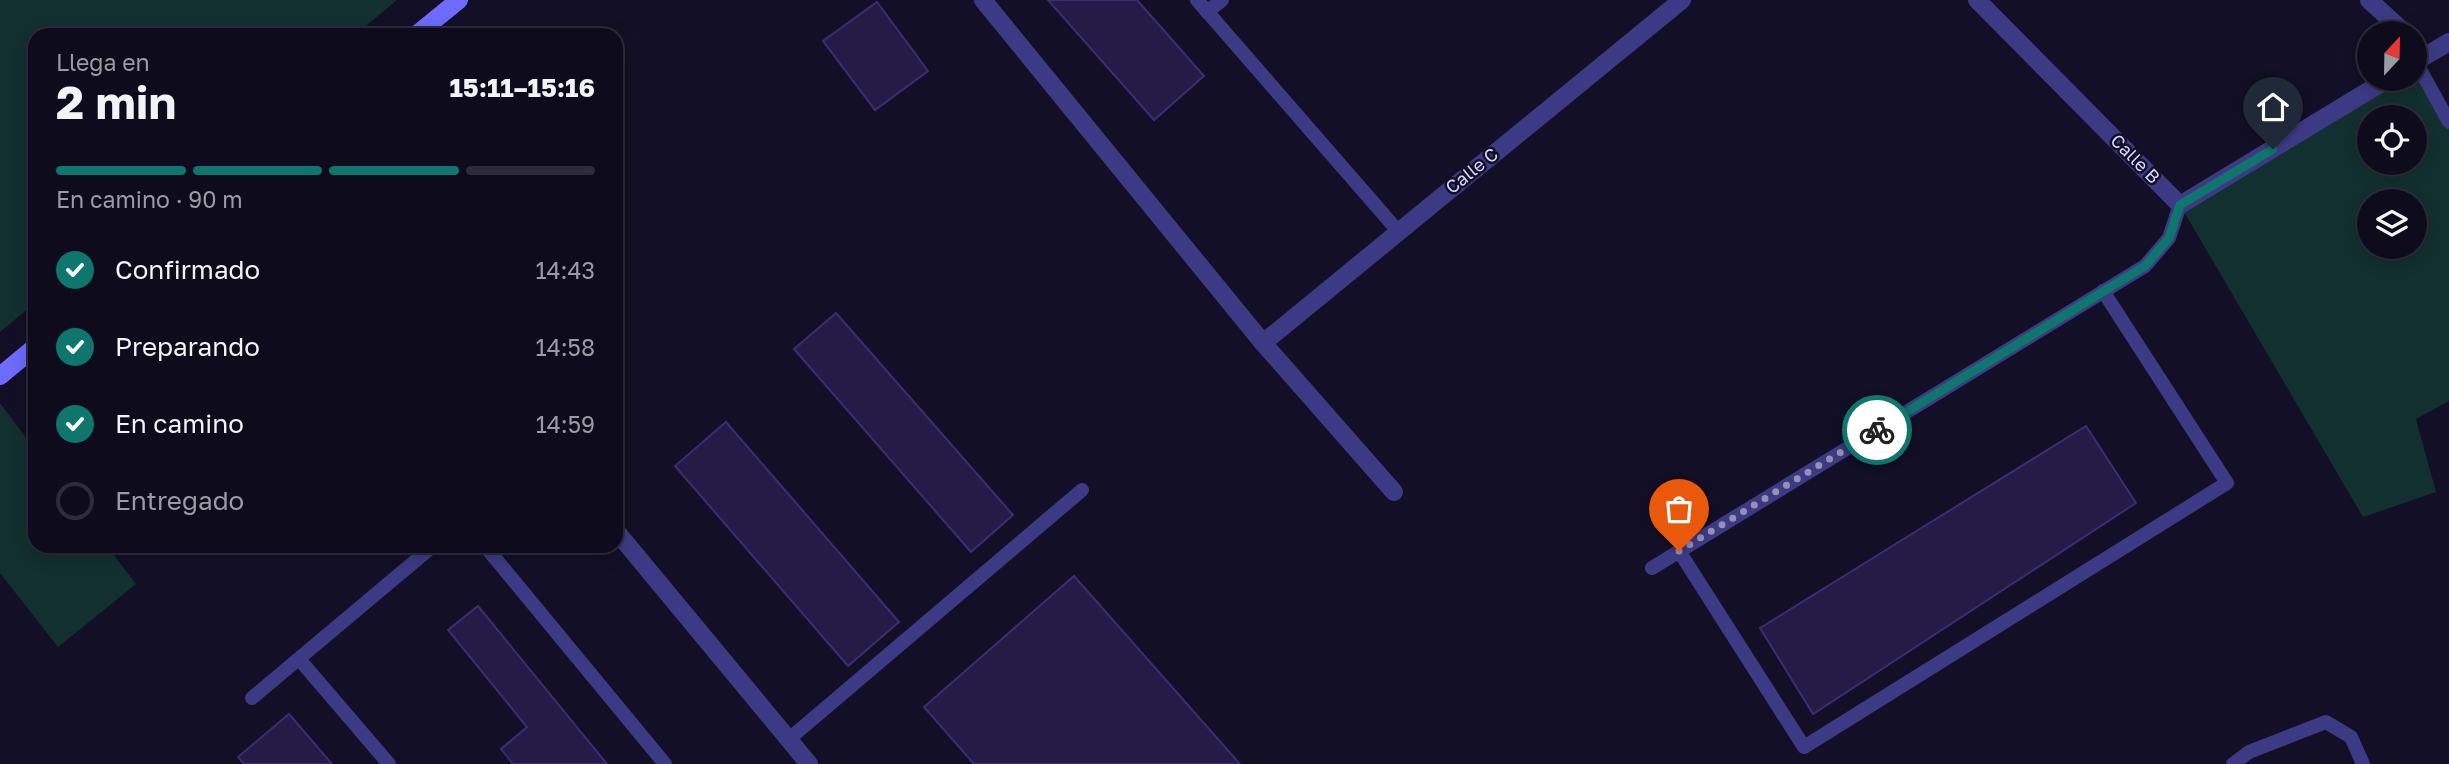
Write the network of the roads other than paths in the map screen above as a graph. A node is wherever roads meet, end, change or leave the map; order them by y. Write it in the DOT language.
graph roads {
  1 [pos="459,0"];
  2 [pos="983,0"];
  3 [pos="1197,0"];
  4 [pos="1222,0"];
  5 [pos="1682,0"];
  6 [pos="1978,0"];
  7 [pos="2369,0"];
  8 [pos="1207,12"];
  9 [pos="2392,21"];
  10 [pos="425,28"];
  11 [pos="2449,41"];
  12 [pos="2427,51"];
  13 [pos="2427,74"];
  14 [pos="2368,91"];
  15 [pos="2449,122"];
  16 [pos="2180,205"];
  17 [pos="1398,231"];
  18 [pos="2103,291"];
  19 [pos="1263,343"];
  20 [pos="28,353"];
  21 [pos="0,376"];
  22 [pos="1082,490"];
  23 [pos="1394,492"];
  24 [pos="623,539"];
  25 [pos="1679,551"];
  26 [pos="424,553"];
  27 [pos="491,553"];
  28 [pos="1652,568"];
  29 [pos="299,659"];
  30 [pos="252,698"];
  31 [pos="789,739"];
  32 [pos="389,764"];
  33 [pos="665,764"];
  34 [pos="809,764"];
  35 [pos="2232,764"];
  36 [pos="2363,764"];
  1 -- 10 [label="street"];
  2 -- 19 [label="street"];
  3 -- 8 [label="lane"];
  4 -- 8 [label="lane"];
  5 -- 17 [label="street, Calle C"];
  6 -- 16 [label="street, Calle B"];
  7 -- 9 [label="street"];
  8 -- 17 [label="lane"];
  11 -- 12 [label="street"];
  13 -- 15 [label="lane"];
  14 -- 16 [label="street"];
  16 -- 18 [label="lane"];
  17 -- 19 [label="street, Calle C"];
  18 -- 25 [label="lane"];
  18 -- 25 [label="lane"];
  19 -- 23 [label="street"];
  20 -- 21 [label="street"];
  22 -- 31 [label="lane"];
  24 -- 31 [label="street"];
  25 -- 28 [label="lane"];
  26 -- 29 [label="lane"];
  27 -- 33 [label="lane"];
  29 -- 30 [label="lane"];
  29 -- 32 [label="lane"];
  31 -- 34 [label="street"];
  35 -- 36 [label="lane"];
}
